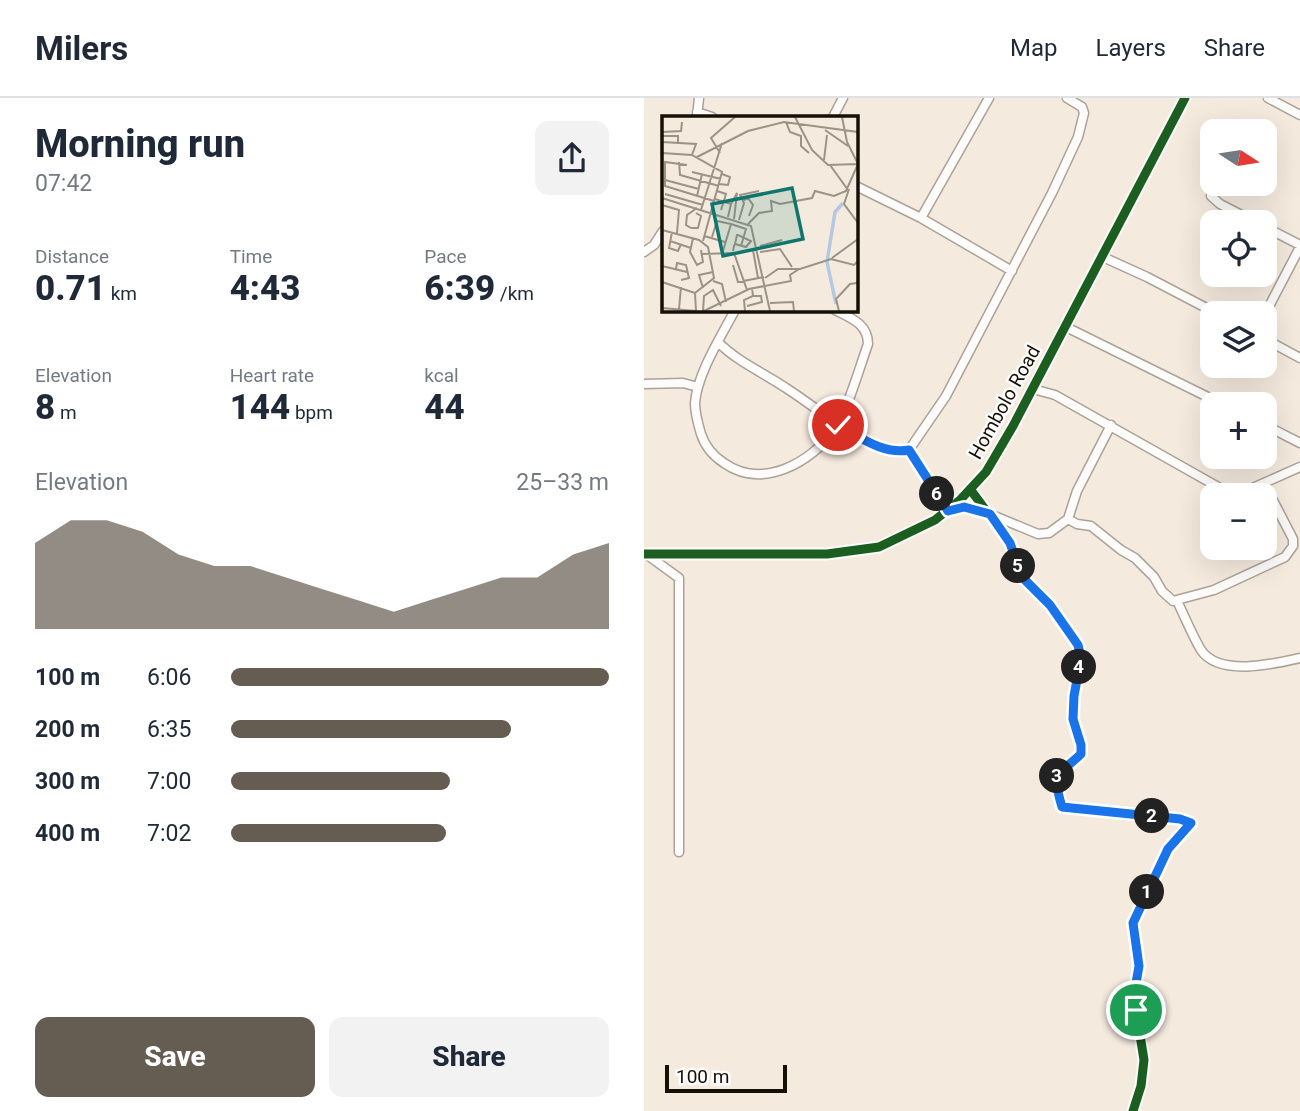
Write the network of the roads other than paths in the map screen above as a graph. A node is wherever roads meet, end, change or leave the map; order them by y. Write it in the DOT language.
graph roads {
  1 [pos="699,98"];
  2 [pos="844,98"];
  3 [pos="989,98"];
  4 [pos="1066,98"];
  5 [pos="1185,98"];
  6 [pos="1268,98"];
  7 [pos="697,115"];
  8 [pos="1300,115"];
  9 [pos="834,116"];
  10 [pos="858,187"];
  11 [pos="1211,196"];
  12 [pos="1232,210"];
  13 [pos="921,218"];
  14 [pos="662,233"];
  15 [pos="1277,234"];
  16 [pos="1300,246"];
  17 [pos="644,252"];
  18 [pos="1103,257"];
  19 [pos="1012,271"];
  20 [pos="1272,301"];
  21 [pos="1200,305"];
  22 [pos="734,312"];
  23 [pos="838,312"];
  24 [pos="1064,326"];
  25 [pos="719,343"];
  26 [pos="1277,346"];
  27 [pos="1300,358"];
  28 [pos="644,384"];
  29 [pos="698,387"];
  30 [pos="1033,389"];
  31 [pos="1200,393"];
  32 [pos="838,425"];
  33 [pos="1111,425"];
  34 [pos="1277,431"];
  35 [pos="1300,443"];
  36 [pos="909,450"];
  37 [pos="1300,467"];
  38 [pos="1265,482"];
  39 [pos="970,489"];
  40 [pos="948,511"];
  41 [pos="990,514"];
  42 [pos="1068,519"];
  43 [pos="645,554"];
  44 [pos="1177,601"];
  45 [pos="1300,658"];
  46 [pos="679,852"];
  47 [pos="1133,1111"];
  1 -- 7 [label="street"];
  2 -- 9 [label="street"];
  3 -- 13 [label="street"];
  4 -- 19 [label="street"];
  5 -- 18 [label="street, Hombolo Road"];
  6 -- 8 [label="street"];
  10 -- 13 [label="street"];
  11 -- 12 [label="street"];
  13 -- 19 [label="street"];
  14 -- 17 [label="street"];
  15 -- 16 [label="street"];
  16 -- 20 [label="street"];
  18 -- 21 [label="street"];
  18 -- 24 [label="street, Hombolo Road"];
  19 -- 36 [label="street"];
  22 -- 25 [label="street"];
  23 -- 32 [label="street"];
  24 -- 30 [label="street, Hombolo Road"];
  24 -- 31 [label="street"];
  25 -- 29 [label="street"];
  25 -- 32 [label="street"];
  26 -- 27 [label="street"];
  28 -- 29 [label="street"];
  29 -- 32 [label="street"];
  30 -- 33 [label="street"];
  30 -- 39 [label="street, Hombolo Road"];
  32 -- 36 [label="street"];
  33 -- 38 [label="street"];
  33 -- 42 [label="street"];
  34 -- 35 [label="street"];
  36 -- 40 [label="street"];
  37 -- 38 [label="street"];
  38 -- 44 [label="street"];
  39 -- 40 [label="street, Hombolo Road"];
  39 -- 41 [label="street"];
  40 -- 41 [label="street"];
  40 -- 43 [label="street, Hombolo Road"];
  41 -- 42 [label="street"];
  41 -- 47 [label="street"];
  42 -- 44 [label="street"];
  43 -- 46 [label="street"];
  44 -- 45 [label="street"];
}
